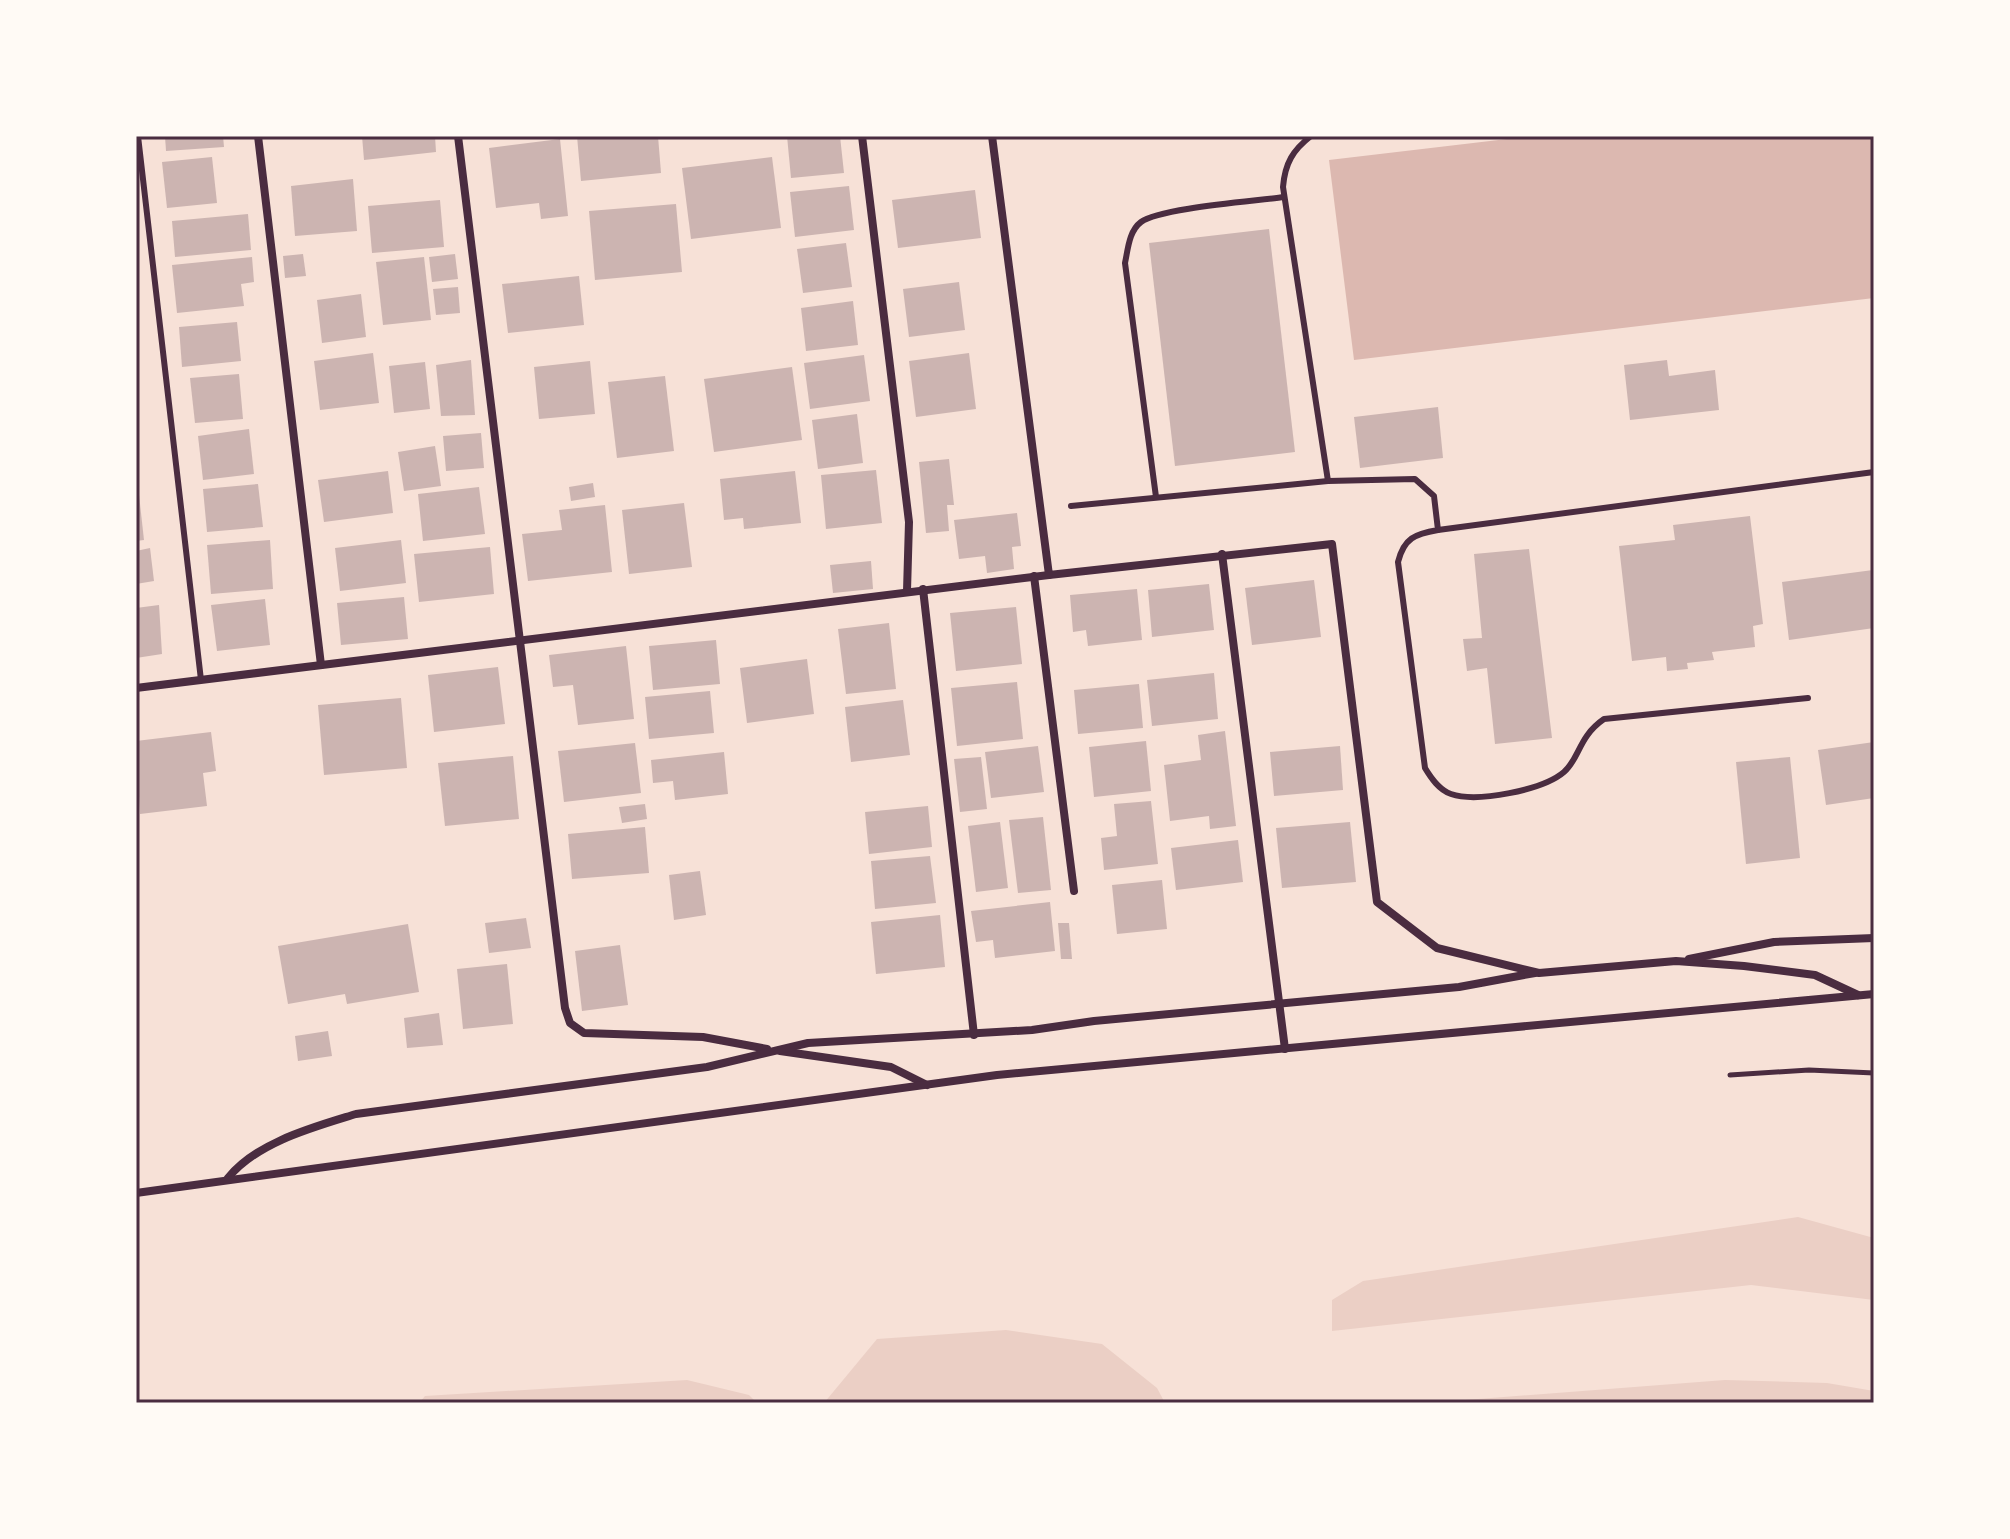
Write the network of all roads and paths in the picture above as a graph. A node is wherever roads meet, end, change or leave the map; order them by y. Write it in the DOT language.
graph roads {
  1 [pos="138,136"];
  2 [pos="258,136"];
  3 [pos="458,136"];
  4 [pos="862,136"];
  5 [pos="992,136"];
  6 [pos="1311,136"];
  7 [pos="1284,197"];
  8 [pos="1874,472"];
  9 [pos="1328,481"];
  10 [pos="1156,497"];
  11 [pos="1071,506"];
  12 [pos="1438,530"];
  13 [pos="1222,554"];
  14 [pos="1049,575"];
  15 [pos="1034,576"];
  16 [pos="923,589"];
  17 [pos="907,591"];
  18 [pos="522,638"];
  19 [pos="321,665"];
  20 [pos="201,680"];
  21 [pos="136,688"];
  22 [pos="1808,698"];
  23 [pos="1074,891"];
  24 [pos="1874,938"];
  25 [pos="1676,961"];
  26 [pos="1539,973"];
  27 [pos="1874,994"];
  28 [pos="1859,995"];
  29 [pos="1280,1004"];
  30 [pos="974,1035"];
  31 [pos="770,1049"];
  32 [pos="1285,1049"];
  33 [pos="1874,1073"];
  34 [pos="1730,1075"];
  35 [pos="927,1085"];
  36 [pos="228,1178"];
  37 [pos="136,1193"];
  1 -- 20 [label="lane"];
  2 -- 19 [label="street"];
  3 -- 18 [label="street"];
  4 -- 17 [label="street"];
  5 -- 14 [label="street"];
  6 -- 7 [label="lane"];
  7 -- 9 [label="lane"];
  7 -- 10 [label="lane"];
  8 -- 12 [label="lane"];
  9 -- 10 [label="lane"];
  9 -- 12 [label="lane"];
  10 -- 11 [label="lane"];
  12 -- 22 [label="lane"];
  13 -- 14 [label="street"];
  13 -- 26 [label="street"];
  13 -- 29 [label="street"];
  14 -- 15 [label="street"];
  15 -- 16 [label="street"];
  15 -- 23 [label="street"];
  16 -- 17 [label="street"];
  16 -- 30 [label="street"];
  17 -- 18 [label="street"];
  18 -- 19 [label="street"];
  18 -- 31 [label="street"];
  19 -- 20 [label="street"];
  20 -- 21 [label="street"];
  24 -- 25 [label="street"];
  25 -- 26 [label="street"];
  25 -- 28 [label="street"];
  26 -- 29 [label="street"];
  27 -- 28 [label="street"];
  28 -- 32 [label="street"];
  29 -- 30 [label="street"];
  29 -- 32 [label="street"];
  30 -- 31 [label="street"];
  31 -- 35 [label="street"];
  31 -- 36 [label="street"];
  32 -- 35 [label="street"];
  33 -- 34 [label="path"];
  35 -- 36 [label="street"];
  36 -- 37 [label="street"];
}
